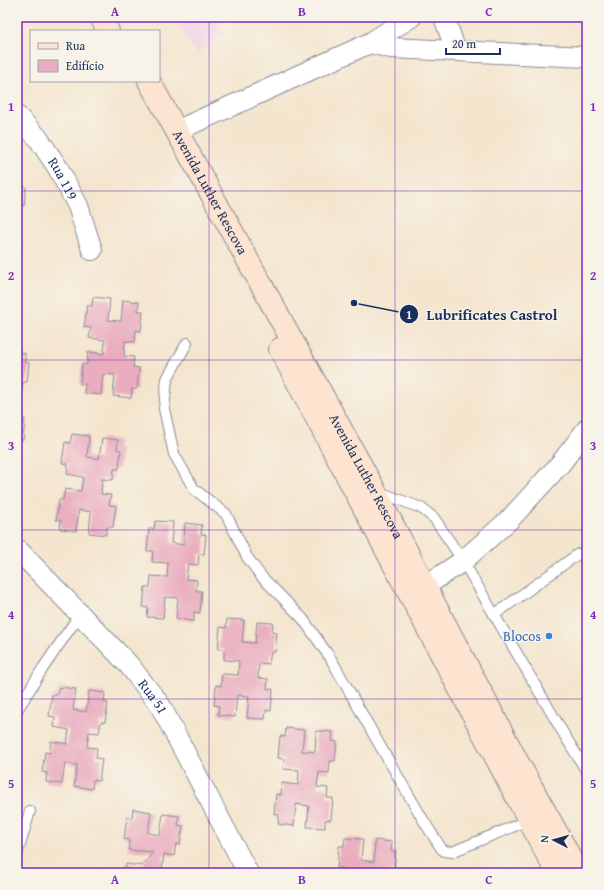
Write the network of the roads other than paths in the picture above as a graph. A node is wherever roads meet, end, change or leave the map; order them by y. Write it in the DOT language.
graph roads {
  1 [pos="101,17"];
  2 [pos="116,17"];
  3 [pos="411,17"];
  4 [pos="444,17"];
  5 [pos="108,30"];
  6 [pos="122,30"];
  7 [pos="370,43"];
  8 [pos="456,51"];
  9 [pos="587,57"];
  10 [pos="136,82"];
  11 [pos="150,82"];
  12 [pos="17,116"];
  13 [pos="176,131"];
  14 [pos="92,250"];
  15 [pos="187,343"];
  16 [pos="587,429"];
  17 [pos="374,489"];
  18 [pos="17,548"];
  19 [pos="578,554"];
  20 [pos="463,561"];
  21 [pos="425,586"];
  22 [pos="80,614"];
  23 [pos="494,615"];
  24 [pos="17,710"];
  25 [pos="587,772"];
  26 [pos="30,811"];
  27 [pos="529,820"];
  28 [pos="17,855"];
  29 [pos="248,873"];
  30 [pos="558,873"];
  31 [pos="579,873"];
  1 -- 5 [label="main road"];
  2 -- 6 [label="main road"];
  3 -- 7 [label="street"];
  4 -- 8 [label="street"];
  7 -- 8 [label="street"];
  7 -- 13 [label="street"];
  8 -- 9 [label="street"];
  10 -- 27 [label="main road, Avenida Luther Rescova"];
  11 -- 13 [label="main road, Avenida Luther Rescova"];
  12 -- 14 [label="street, Rua 119"];
  13 -- 17 [label="main road, Avenida Luther Rescova"];
  15 -- 27 [label="lane"];
  16 -- 20 [label="street"];
  17 -- 20 [label="lane"];
  17 -- 21 [label="main road, Avenida Luther Rescova"];
  18 -- 22 [label="street, Rua 51"];
  19 -- 23 [label="lane"];
  20 -- 21 [label="street"];
  20 -- 23 [label="lane"];
  21 -- 31 [label="main road, Avenida Luther Rescova"];
  22 -- 24 [label="lane"];
  22 -- 29 [label="street, Rua 51"];
  23 -- 25 [label="lane"];
  26 -- 28 [label="lane"];
  27 -- 30 [label="main road, Avenida Luther Rescova"];
}
